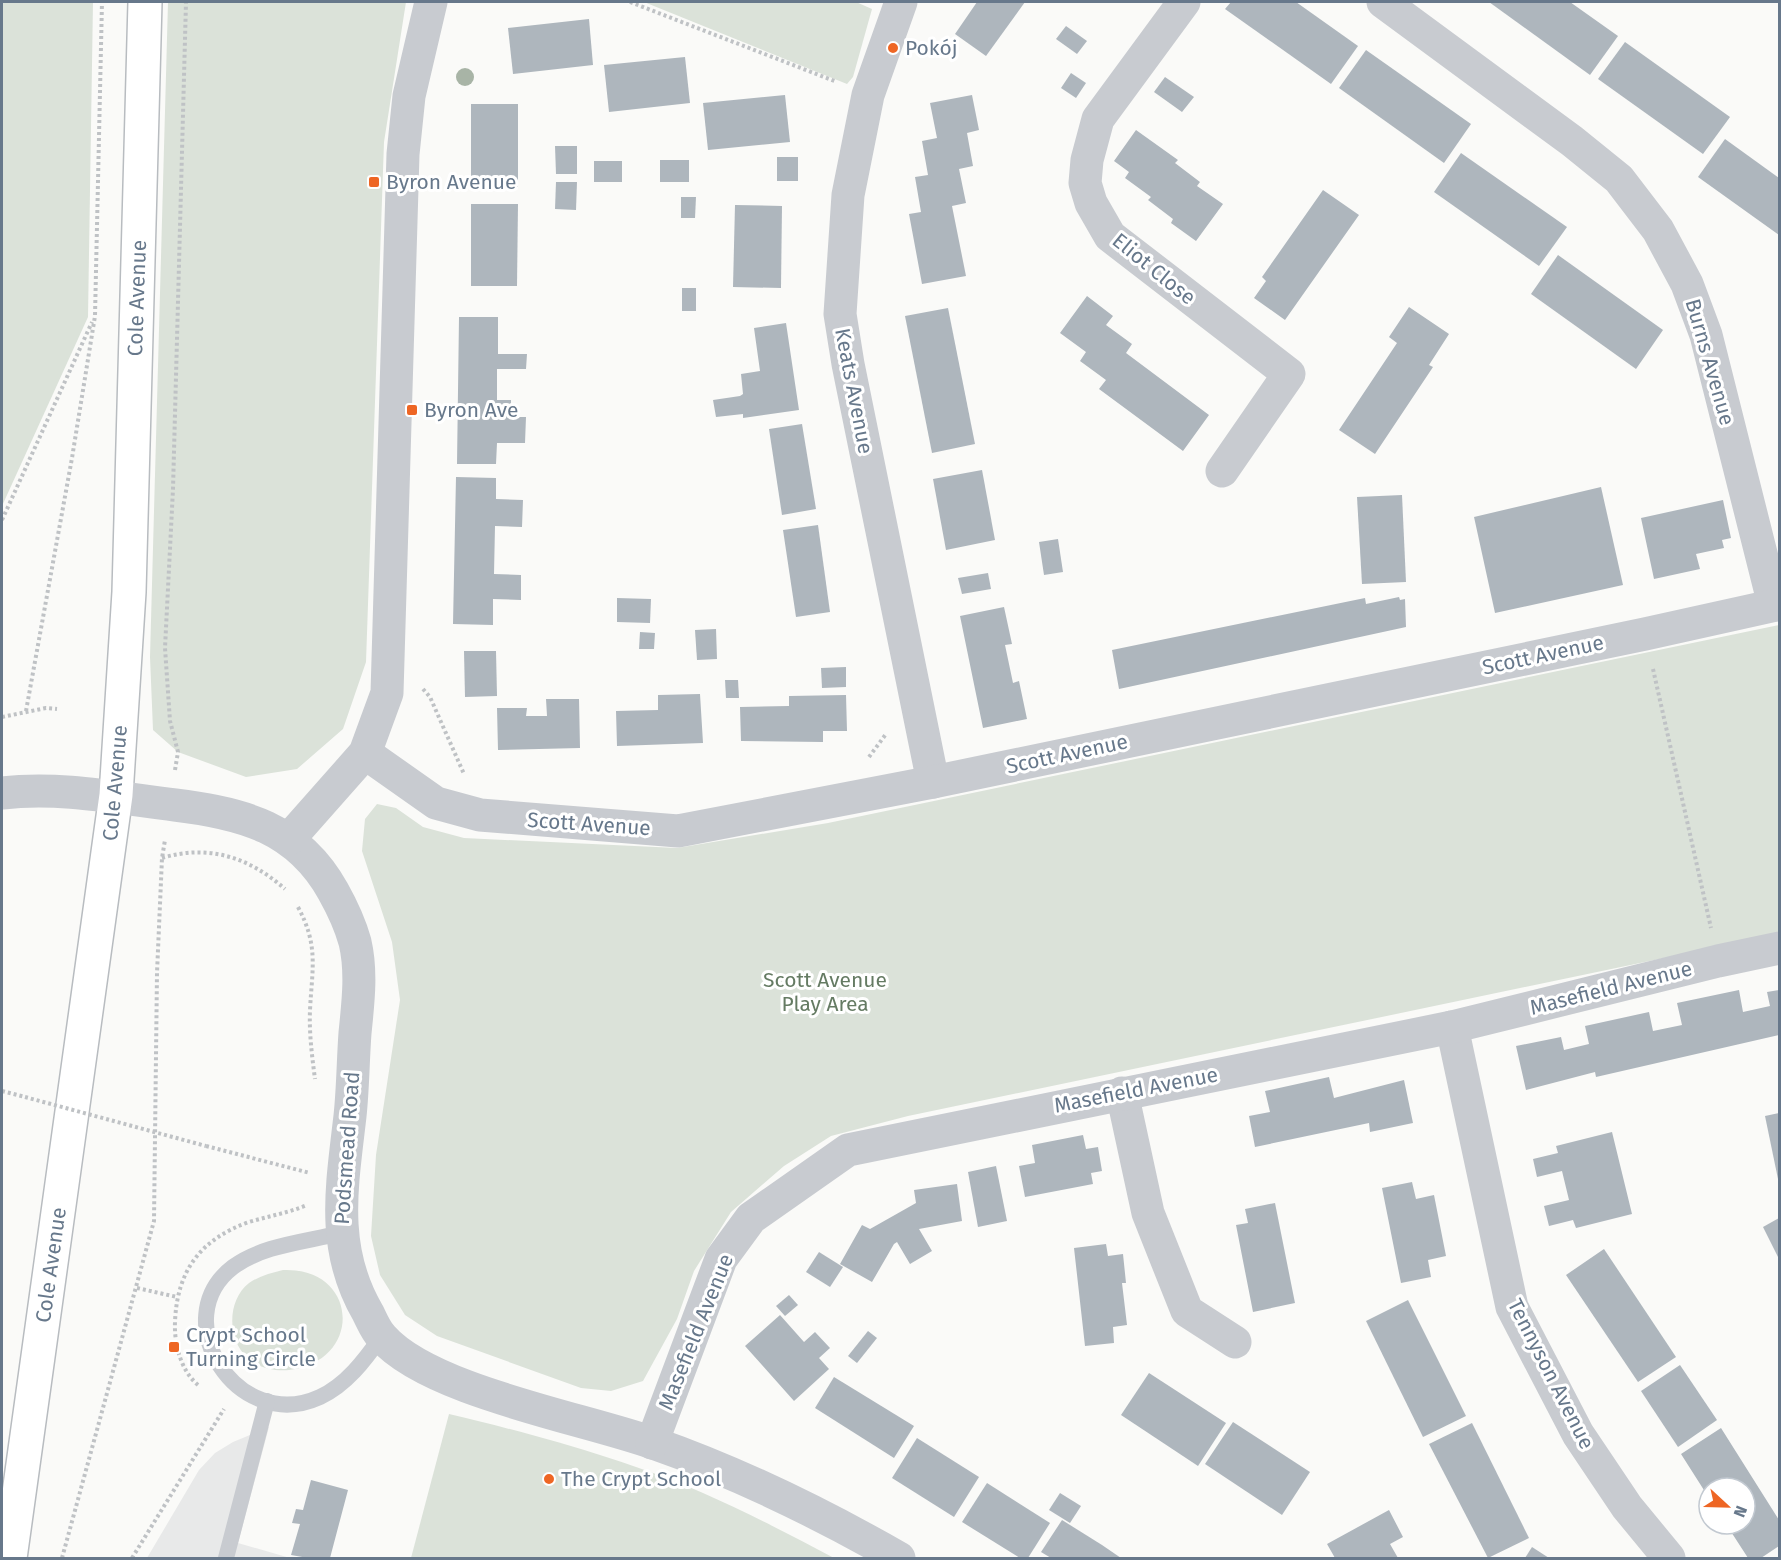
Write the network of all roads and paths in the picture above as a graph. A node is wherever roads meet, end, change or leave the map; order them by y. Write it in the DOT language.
graph roads {
  1 [pos="102,2"];
  2 [pos="145,2"];
  3 [pos="186,2"];
  4 [pos="431,2"];
  5 [pos="630,2"];
  6 [pos="901,2"];
  7 [pos="1184,2"];
  8 [pos="1383,2"];
  9 [pos="868,95"];
  10 [pos="95,316"];
  11 [pos="1222,471"];
  12 [pos="2,520"];
  13 [pos="1777,604"];
  14 [pos="1646,634"];
  15 [pos="386,645"];
  16 [pos="57,709"];
  17 [pos="26,711"];
  18 [pos="2,717"];
  19 [pos="887,732"];
  20 [pos="366,753"];
  21 [pos="868,759"];
  22 [pos="933,782"];
  23 [pos="2,793"];
  24 [pos="116,795"];
  25 [pos="171,805"];
  26 [pos="480,815"];
  27 [pos="289,839"];
  28 [pos="162,858"];
  29 [pos="290,895"];
  30 [pos="296,903"];
  31 [pos="1779,948"];
  32 [pos="1719,961"];
  33 [pos="1452,1027"];
  34 [pos="315,1084"];
  35 [pos="2,1091"];
  36 [pos="1122,1093"];
  37 [pos="332,1178"];
  38 [pos="341,1233"];
  39 [pos="137,1288"];
  40 [pos="176,1296"];
  41 [pos="207,1306"];
  42 [pos="381,1337"];
  43 [pos="1235,1342"];
  44 [pos="205,1391"];
  45 [pos="218,1401"];
  46 [pos="267,1401"];
  47 [pos="652,1443"];
  48 [pos="10,1558"];
  49 [pos="62,1558"];
  50 [pos="132,1558"];
  51 [pos="226,1558"];
  52 [pos="899,1558"];
  53 [pos="1669,1558"];
  1 -- 10 [label="path"];
  2 -- 24 [label="highway, Cole Avenue"];
  3 -- 25 [label="path"];
  4 -- 15 [label="street"];
  5 -- 9 [label="path"];
  6 -- 9 [label="street, Keats Avenue"];
  7 -- 11 [label="street, Eliot Close"];
  8 -- 13 [label="street, Burns Avenue"];
  9 -- 22 [label="street, Keats Avenue"];
  10 -- 12 [label="path"];
  10 -- 17 [label="path"];
  13 -- 14 [label="street, Scott Avenue"];
  14 -- 22 [label="street, Scott Avenue"];
  14 -- 32 [label="path"];
  15 -- 20 [label="street"];
  15 -- 26 [label="path"];
  16 -- 17 [label="path"];
  17 -- 18 [label="path"];
  19 -- 21 [label="path"];
  20 -- 26 [label="street, Scott Avenue"];
  20 -- 27 [label="street"];
  22 -- 26 [label="street, Scott Avenue"];
  23 -- 24 [label="street, Podsmead Road"];
  24 -- 25 [label="street, Podsmead Road"];
  24 -- 48 [label="highway, Cole Avenue"];
  25 -- 27 [label="street, Podsmead Road"];
  25 -- 28 [label="path"];
  27 -- 37 [label="street, Podsmead Road"];
  28 -- 29 [label="path"];
  28 -- 39 [label="path"];
  30 -- 34 [label="path"];
  31 -- 32 [label="street, Masefield Avenue"];
  32 -- 33 [label="street, Masefield Avenue"];
  33 -- 36 [label="street, Masefield Avenue"];
  33 -- 53 [label="street, Tennyson Avenue"];
  35 -- 37 [label="path, bridge"];
  36 -- 43 [label="street"];
  36 -- 47 [label="street, Masefield Avenue"];
  37 -- 38 [label="street, Podsmead Road"];
  37 -- 40 [label="path"];
  38 -- 41 [label="lane"];
  38 -- 42 [label="street, Podsmead Road"];
  39 -- 40 [label="path"];
  39 -- 49 [label="path"];
  40 -- 41 [label="path"];
  40 -- 44 [label="path"];
  41 -- 46 [label="lane"];
  42 -- 46 [label="lane"];
  42 -- 47 [label="street, Podsmead Road"];
  45 -- 50 [label="path"];
  46 -- 51 [label="lane"];
  47 -- 52 [label="street, Podsmead Road"];
}
